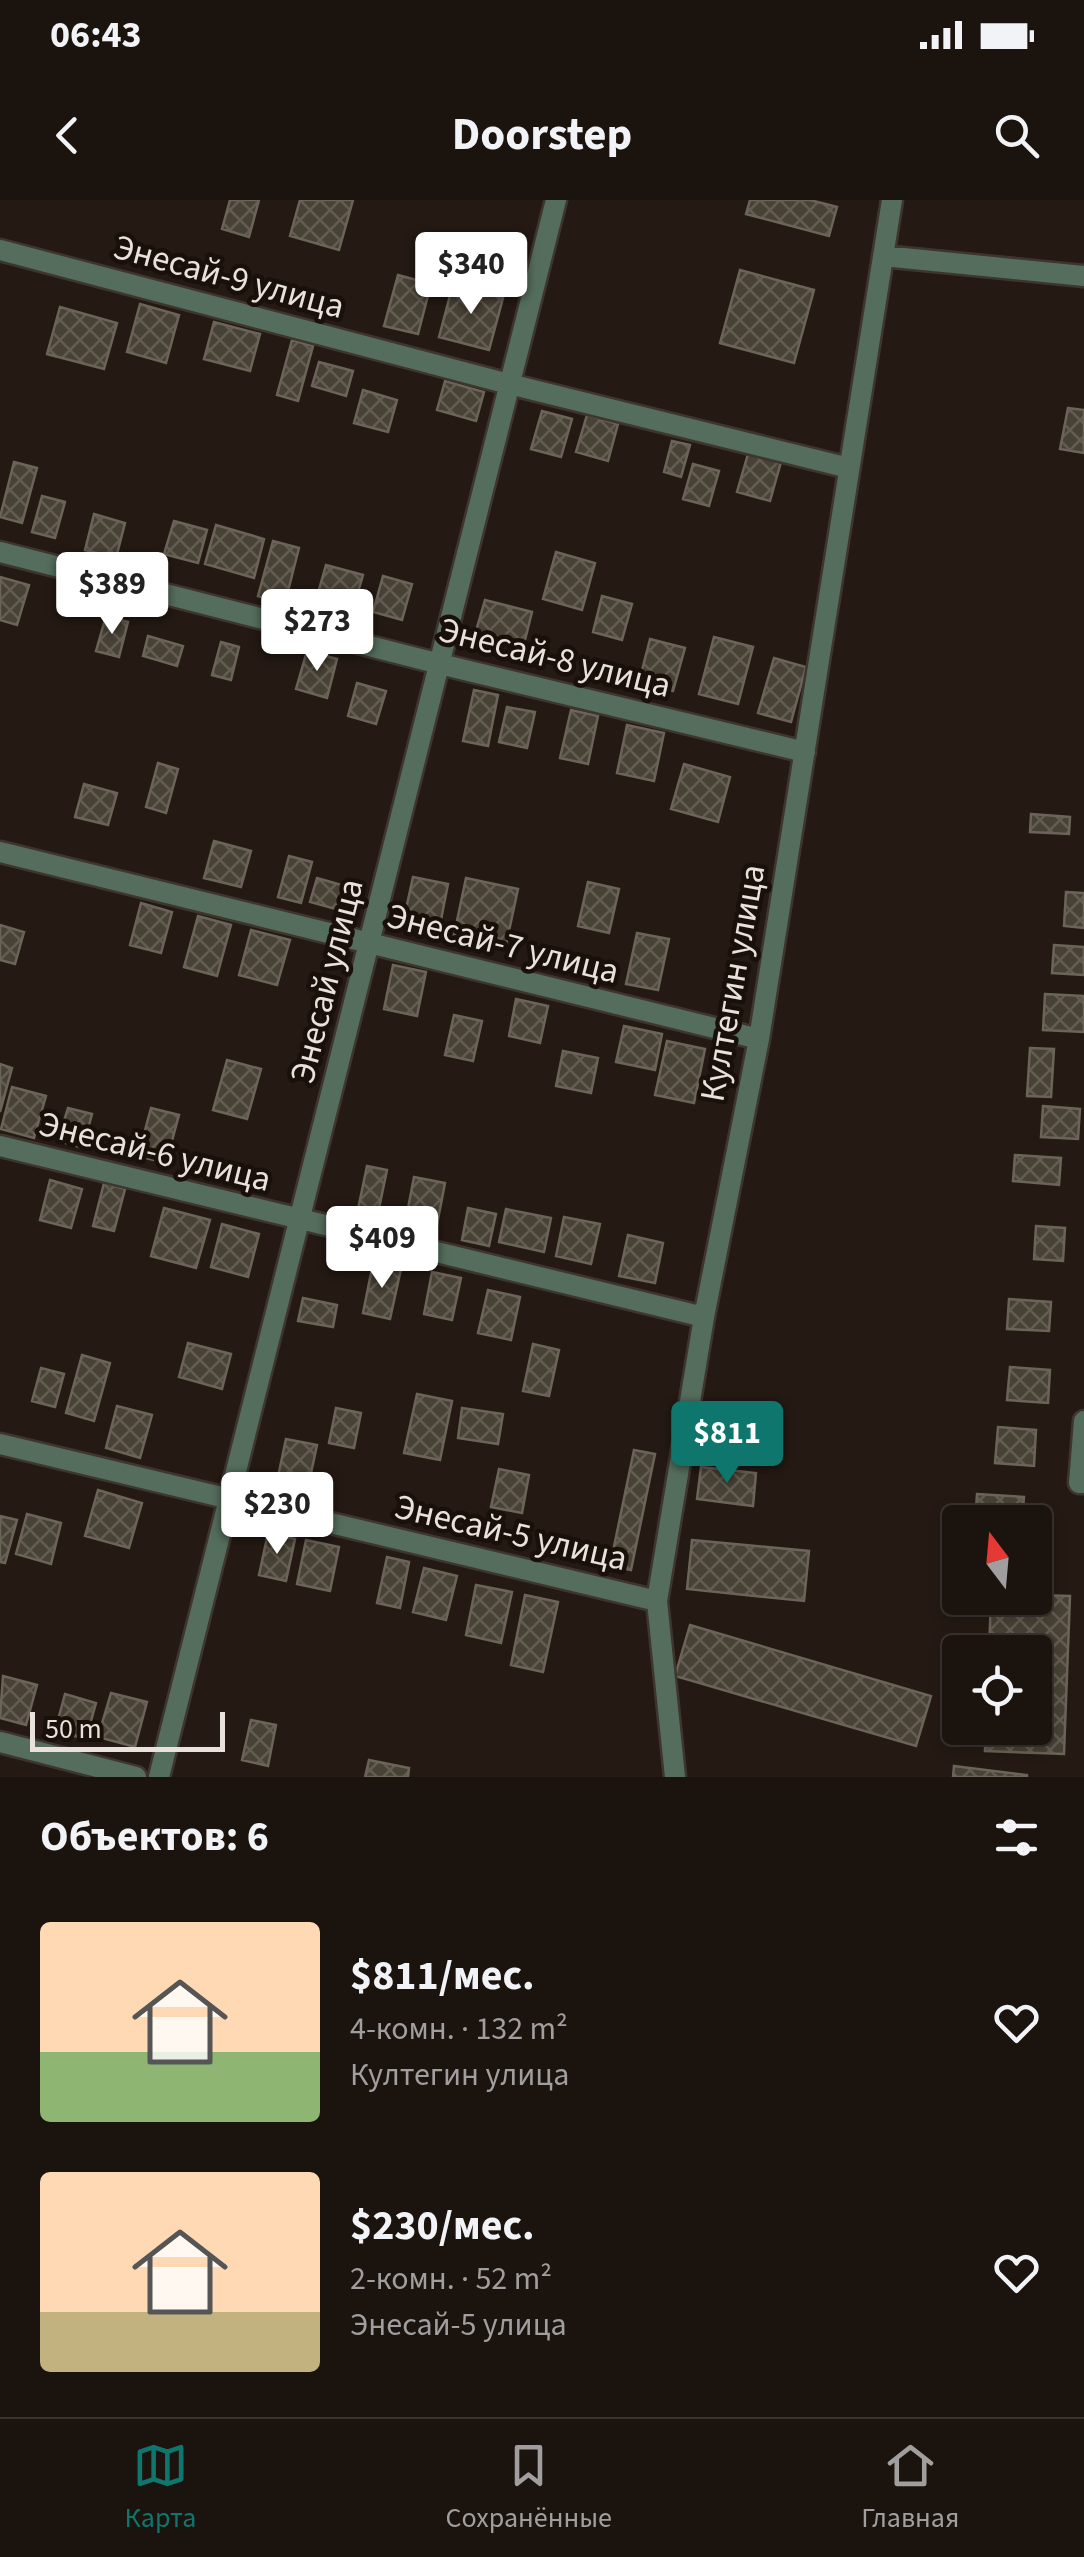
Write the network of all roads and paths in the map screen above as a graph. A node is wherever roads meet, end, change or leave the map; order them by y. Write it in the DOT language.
graph roads {
  1 [pos="556,200"];
  2 [pos="892,200"];
  3 [pos="0,250"];
  4 [pos="883,256"];
  5 [pos="1084,276"];
  6 [pos="509,384"];
  7 [pos="849,468"];
  8 [pos="0,552"];
  9 [pos="440,664"];
  10 [pos="804,752"];
  11 [pos="0,852"];
  12 [pos="370,945"];
  13 [pos="759,1039"];
  14 [pos="0,1146"];
  15 [pos="300,1222"];
  16 [pos="704,1317"];
  17 [pos="1084,1420"];
  18 [pos="0,1444"];
  19 [pos="1084,1483"];
  20 [pos="230,1501"];
  21 [pos="657,1601"];
  22 [pos="0,1742"];
  23 [pos="136,1777"];
  24 [pos="160,1777"];
  25 [pos="675,1777"];
  1 -- 6 [label="street, Энесай улица"];
  2 -- 4 [label="street, Култегин улица"];
  3 -- 6 [label="street, Энесай-9 улица"];
  4 -- 5 [label="street"];
  4 -- 7 [label="street, Култегин улица"];
  6 -- 7 [label="street, Энесай-9 улица"];
  6 -- 9 [label="street, Энесай улица"];
  7 -- 10 [label="street, Култегин улица"];
  8 -- 9 [label="street, Энесай-8 улица"];
  9 -- 10 [label="street, Энесай-8 улица"];
  9 -- 12 [label="street, Энесай улица"];
  10 -- 13 [label="street, Култегин улица"];
  11 -- 12 [label="street, Энесай-7 улица"];
  12 -- 13 [label="street, Энесай-7 улица"];
  12 -- 15 [label="street, Энесай улица"];
  13 -- 16 [label="street, Култегин улица"];
  14 -- 15 [label="street, Энесай-6 улица"];
  15 -- 16 [label="street, Энесай-6 улица"];
  15 -- 20 [label="street, Энесай улица"];
  16 -- 21 [label="street, Култегин улица"];
  17 -- 19 [label="street"];
  18 -- 20 [label="street, Энесай-5 улица"];
  20 -- 21 [label="street, Энесай-5 улица"];
  20 -- 24 [label="street, Энесай улица"];
  21 -- 25 [label="street, Култегин улица"];
  22 -- 23 [label="street"];
}
